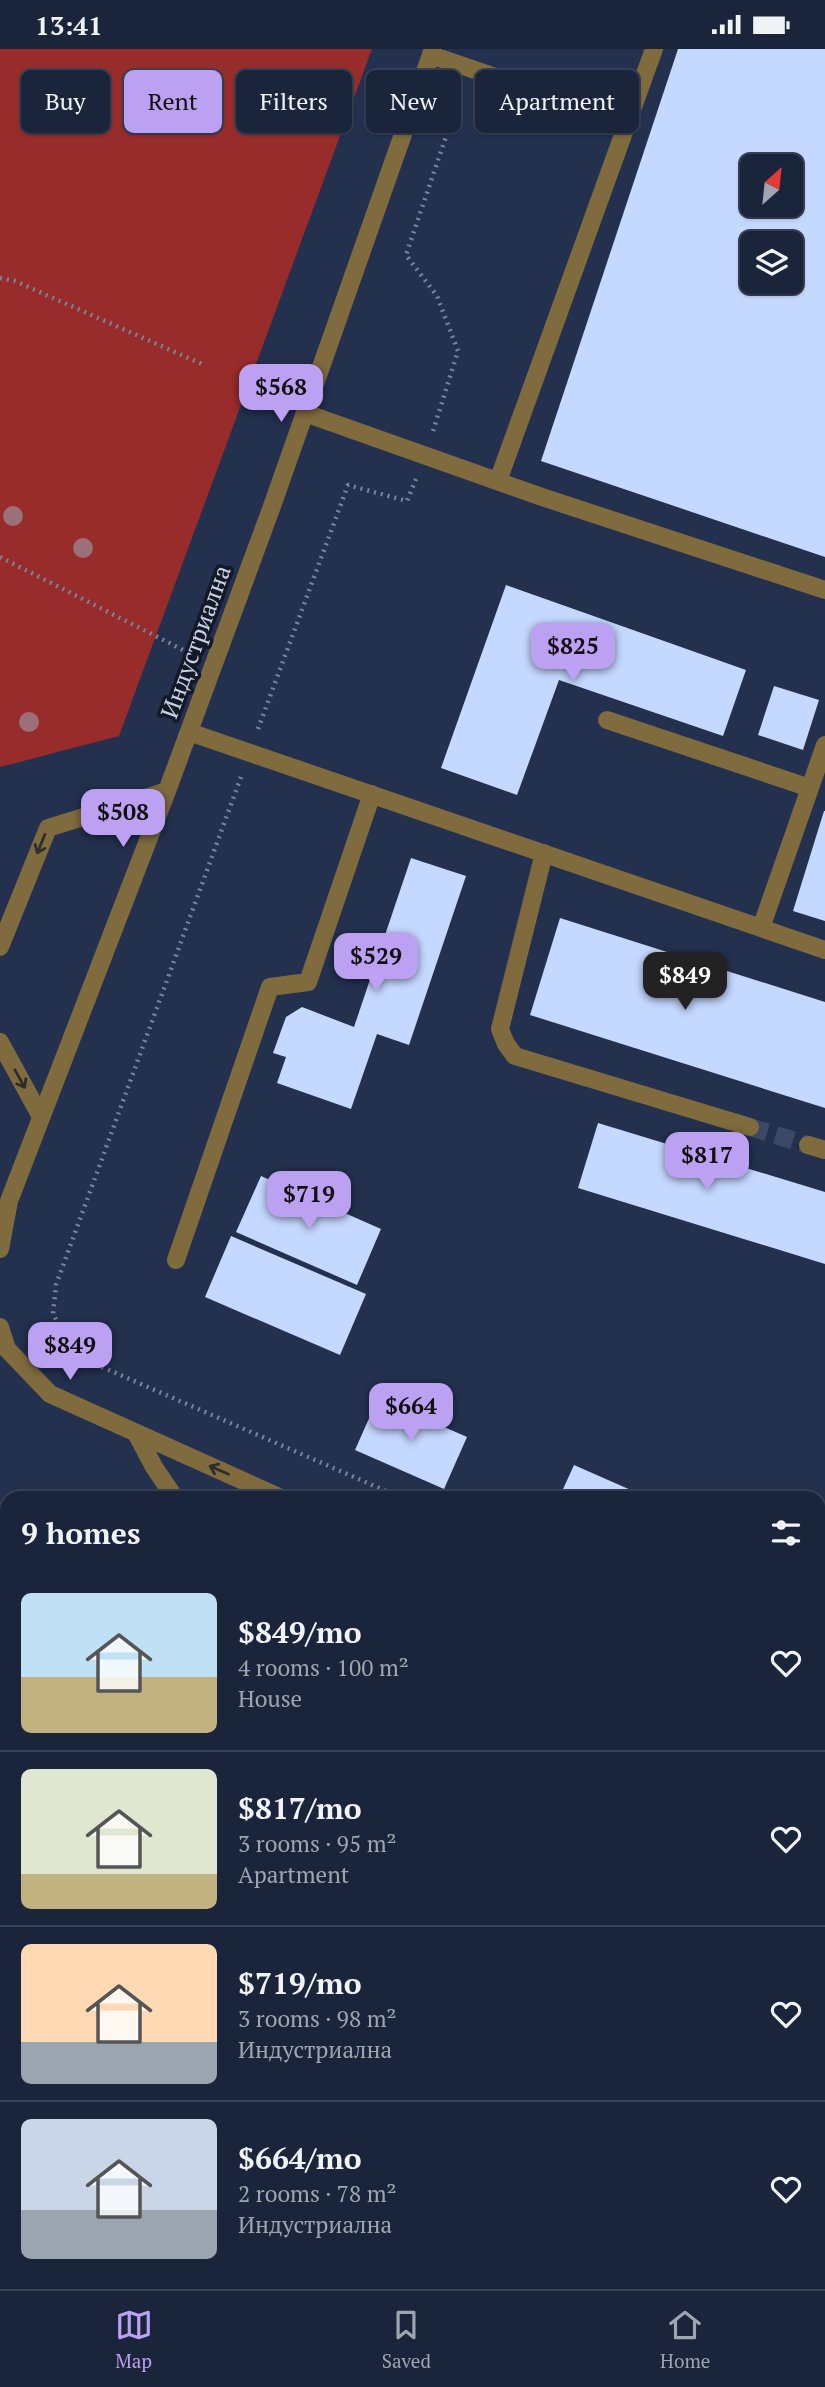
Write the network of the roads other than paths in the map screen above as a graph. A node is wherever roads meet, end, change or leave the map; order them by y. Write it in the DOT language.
graph roads {
  1 [pos="653,49"];
  2 [pos="432,52"];
  3 [pos="475,71"];
  4 [pos="639,88"];
  5 [pos="623,133"];
  6 [pos="305,413"];
  7 [pos="498,481"];
  8 [pos="825,590"];
  9 [pos="607,720"];
  10 [pos="189,732"];
  11 [pos="825,745"];
  12 [pos="810,788"];
  13 [pos="167,791"];
  14 [pos="372,794"];
  15 [pos="544,853"];
  16 [pos="761,927"];
  17 [pos="0,947"];
  18 [pos="825,950"];
  19 [pos="0,1042"];
  20 [pos="40,1115"];
  21 [pos="750,1127"];
  22 [pos="4,1200"];
  23 [pos="0,1249"];
  24 [pos="176,1260"];
  25 [pos="0,1327"];
  26 [pos="136,1433"];
  27 [pos="171,1491"];
  28 [pos="265,1491"];
  1 -- 4 [label="street"];
  2 -- 3 [label="street"];
  2 -- 6 [label="street, Индустриална"];
  5 -- 7 [label="street"];
  6 -- 7 [label="street"];
  6 -- 10 [label="street, Индустриална"];
  7 -- 8 [label="street"];
  9 -- 12 [label="street"];
  10 -- 13 [label="street, Индустриална"];
  10 -- 14 [label="street"];
  11 -- 12 [label="street"];
  12 -- 16 [label="street"];
  13 -- 17 [label="street, one-way"];
  13 -- 20 [label="street, Индустриална"];
  14 -- 15 [label="street"];
  14 -- 24 [label="street"];
  15 -- 16 [label="street"];
  15 -- 21 [label="street"];
  16 -- 18 [label="street"];
  19 -- 20 [label="street, one-way"];
  20 -- 22 [label="street, Индустриална"];
  22 -- 23 [label="street, Индустриална"];
  25 -- 26 [label="street"];
  26 -- 27 [label="street"];
  28 -- 26 [label="street, one-way"];
}
